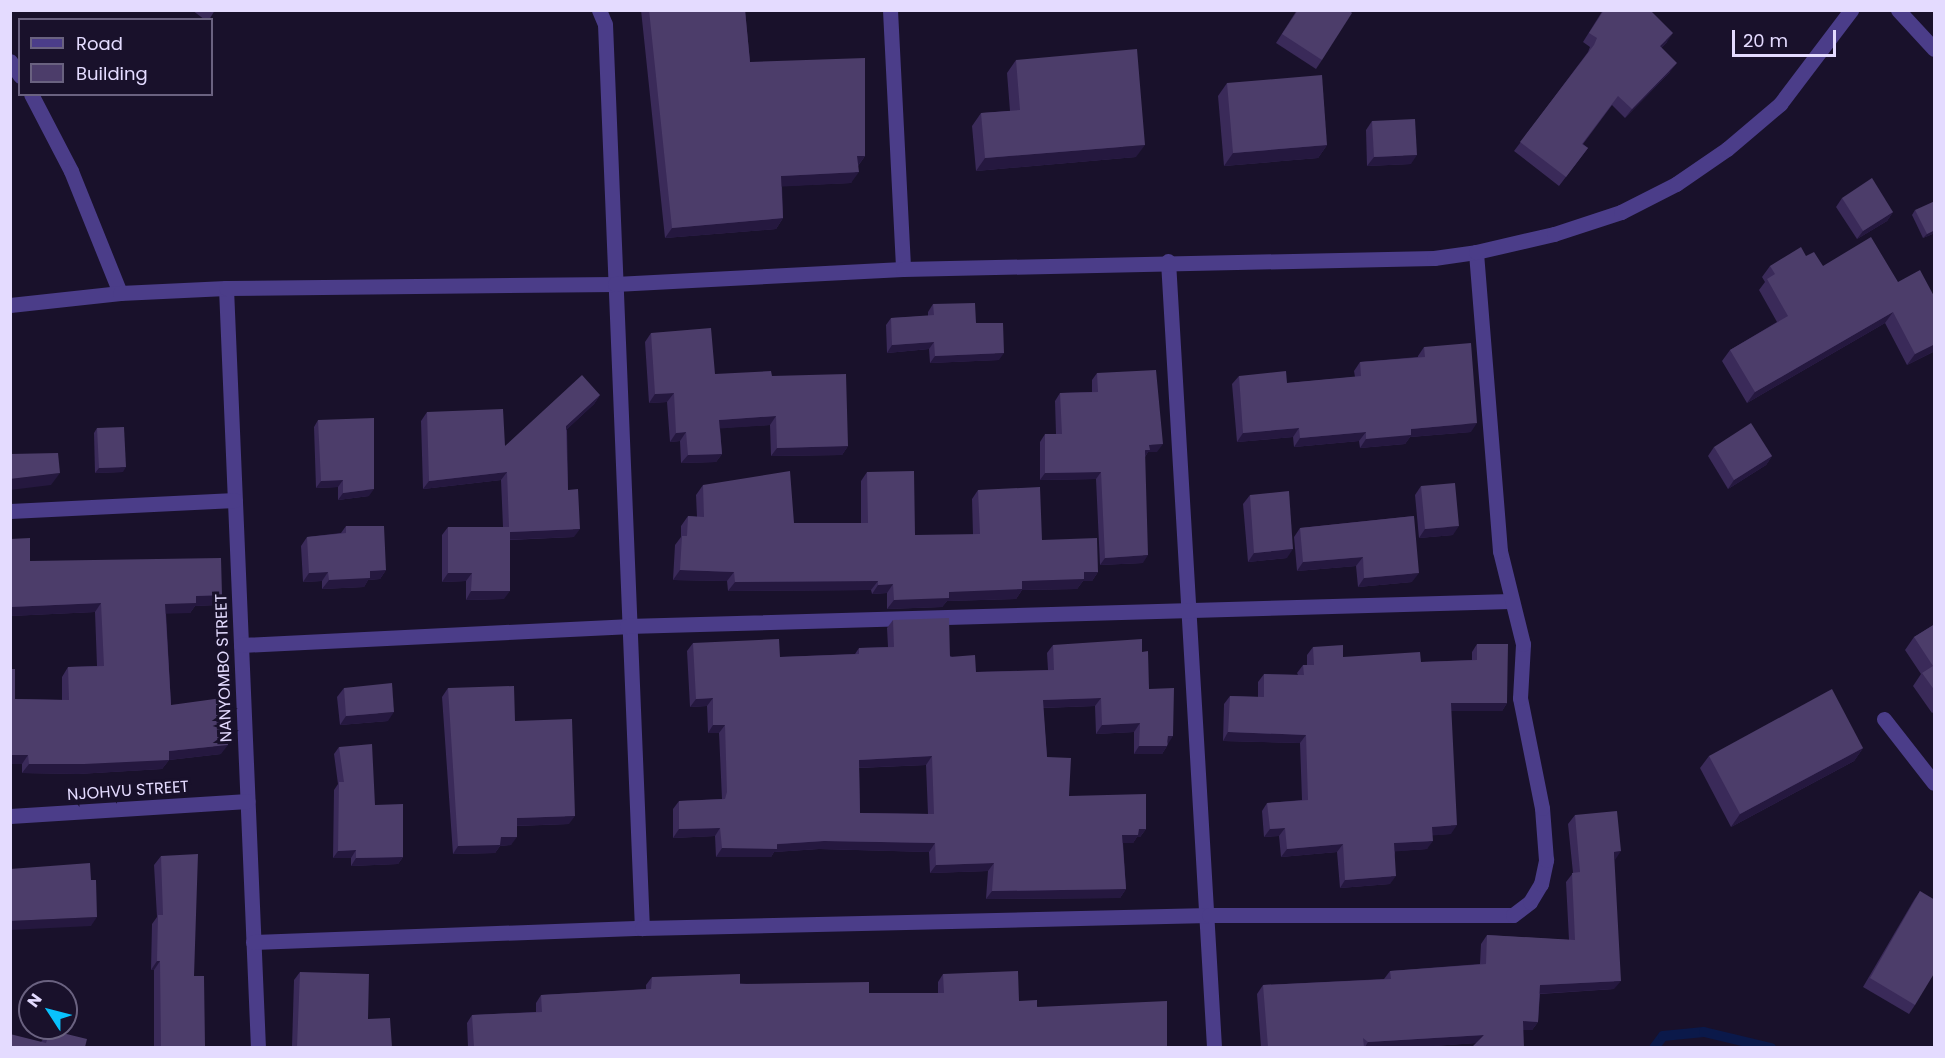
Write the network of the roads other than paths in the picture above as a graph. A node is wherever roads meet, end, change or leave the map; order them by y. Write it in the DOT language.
graph roads {
  1 [pos="599,10"];
  2 [pos="890,10"];
  3 [pos="1851,10"];
  4 [pos="1898,10"];
  5 [pos="1935,49"];
  6 [pos="32,96"];
  7 [pos="1476,252"];
  8 [pos="1168,261"];
  9 [pos="903,269"];
  10 [pos="615,284"];
  11 [pos="226,288"];
  12 [pos="120,293"];
  13 [pos="10,304"];
  14 [pos="235,500"];
  15 [pos="10,511"];
  16 [pos="1511,602"];
  17 [pos="1189,613"];
  18 [pos="627,626"];
  19 [pos="241,645"];
  20 [pos="1884,719"];
  21 [pos="1935,783"];
  22 [pos="248,801"];
  23 [pos="10,816"];
  24 [pos="1209,915"];
  25 [pos="642,928"];
  26 [pos="253,942"];
  27 [pos="258,1047"];
  28 [pos="1214,1047"];
  1 -- 10 [label="street"];
  2 -- 9 [label="street"];
  3 -- 7 [label="street"];
  4 -- 5 [label="street"];
  6 -- 12 [label="street"];
  7 -- 8 [label="street"];
  7 -- 16 [label="street"];
  8 -- 9 [label="street"];
  8 -- 17 [label="street"];
  9 -- 10 [label="street"];
  10 -- 11 [label="street"];
  10 -- 18 [label="street"];
  11 -- 12 [label="street"];
  11 -- 14 [label="street, NANYOMBO STREET"];
  12 -- 13 [label="street"];
  14 -- 15 [label="street"];
  14 -- 19 [label="street, NANYOMBO STREET"];
  16 -- 17 [label="street"];
  16 -- 24 [label="street"];
  17 -- 18 [label="street"];
  17 -- 24 [label="street"];
  18 -- 19 [label="street"];
  18 -- 25 [label="street"];
  19 -- 22 [label="street, NANYOMBO STREET"];
  20 -- 21 [label="street"];
  22 -- 23 [label="street, NJOHVU STREET"];
  22 -- 26 [label="street, NANYOMBO STREET"];
  24 -- 25 [label="street"];
  24 -- 28 [label="street"];
  25 -- 26 [label="street"];
  26 -- 27 [label="street, NANYOMBO STREET"];
}
